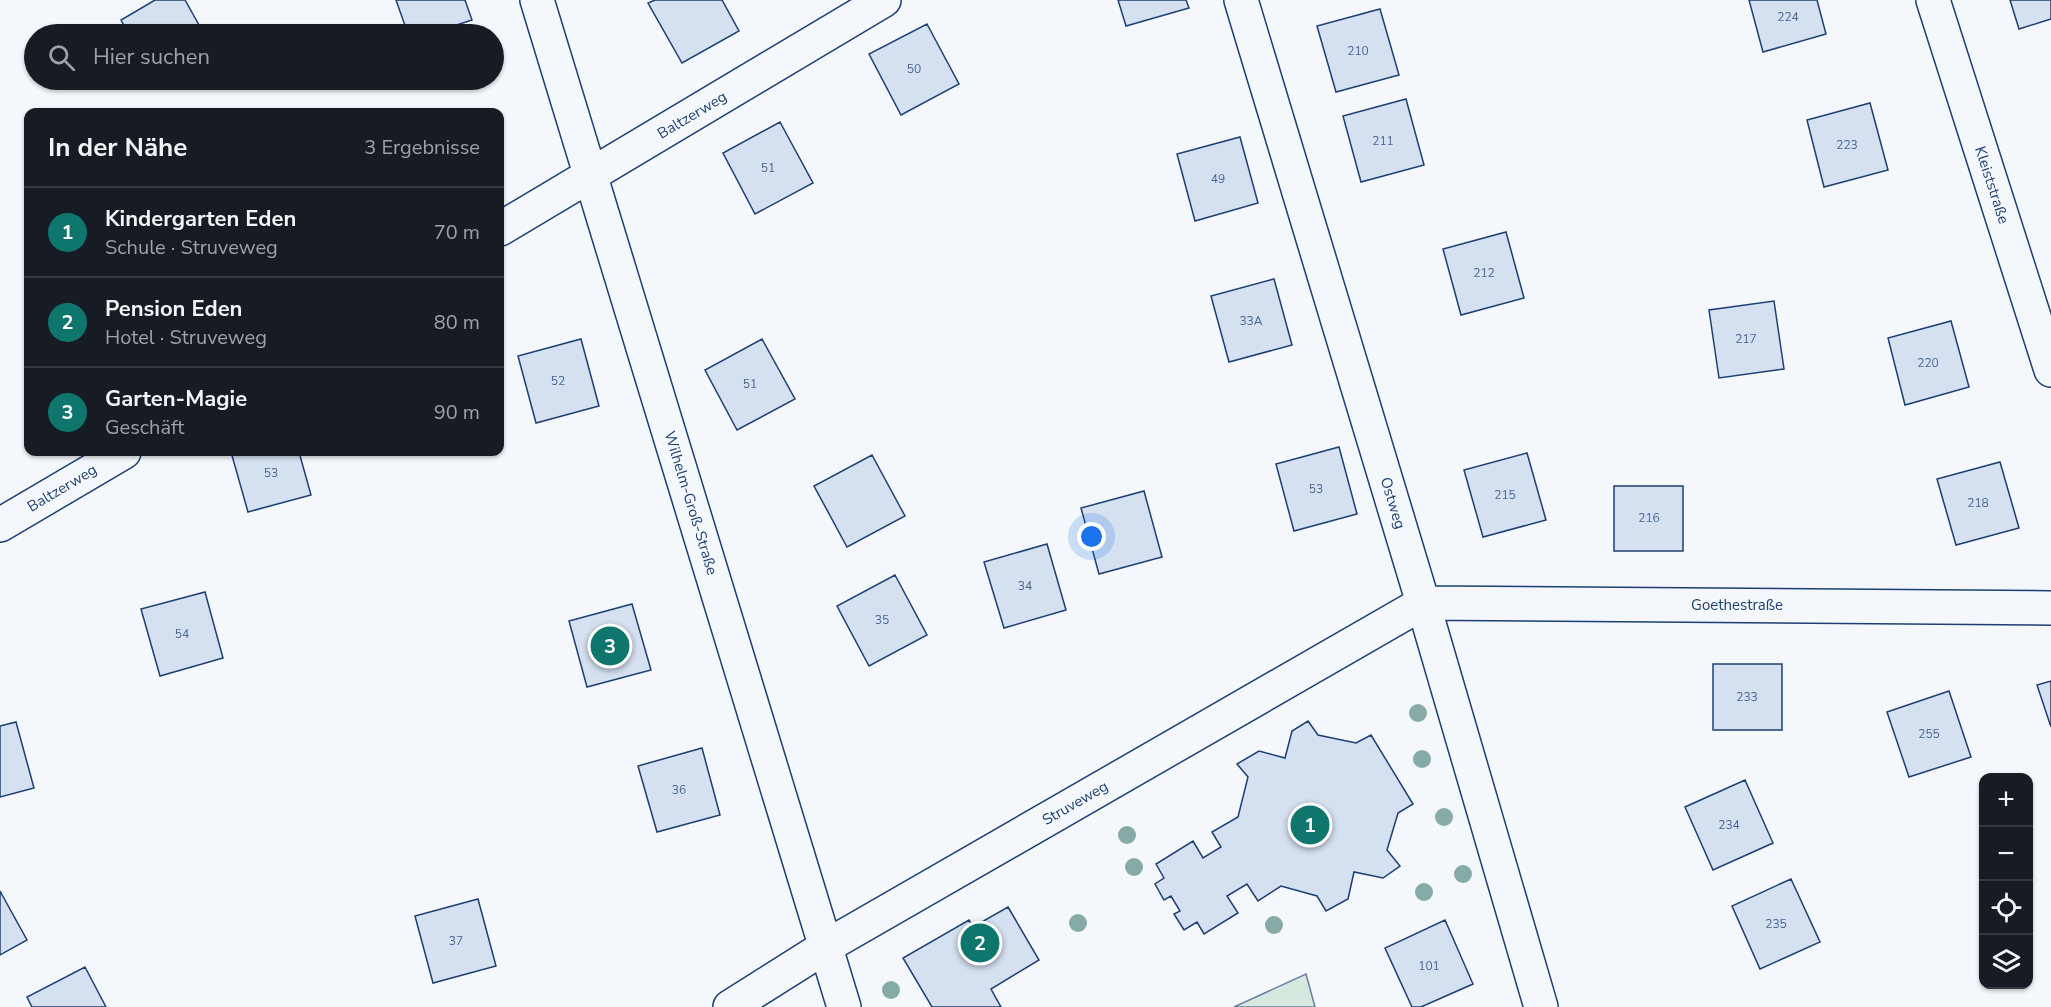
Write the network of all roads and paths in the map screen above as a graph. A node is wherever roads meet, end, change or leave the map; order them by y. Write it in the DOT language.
graph roads {
  1 [pos="537,0"];
  2 [pos="884,0"];
  3 [pos="1240,0"];
  4 [pos="1933,0"];
  5 [pos="592,174"];
  6 [pos="504,227"];
  7 [pos="2051,370"];
  8 [pos="117,456"];
  9 [pos="0,525"];
  10 [pos="1423,603"];
  11 [pos="2051,608"];
  12 [pos="825,947"];
  13 [pos="730,1007"];
  14 [pos="844,1007"];
  15 [pos="1541,1007"];
  1 -- 5 [label="street, Wilhelm-Groß-Straße"];
  2 -- 5 [label="street, Baltzerweg"];
  3 -- 10 [label="street, Ostweg"];
  4 -- 7 [label="street, Kleiststraße"];
  5 -- 6 [label="street, Baltzerweg"];
  5 -- 12 [label="street, Wilhelm-Groß-Straße"];
  8 -- 9 [label="street, Baltzerweg"];
  10 -- 11 [label="street, Goethestraße"];
  10 -- 12 [label="street, Struveweg"];
  10 -- 15 [label="street, Ostweg"];
  12 -- 13 [label="street, Struveweg"];
  12 -- 14 [label="street, Wilhelm-Groß-Straße"];
}
